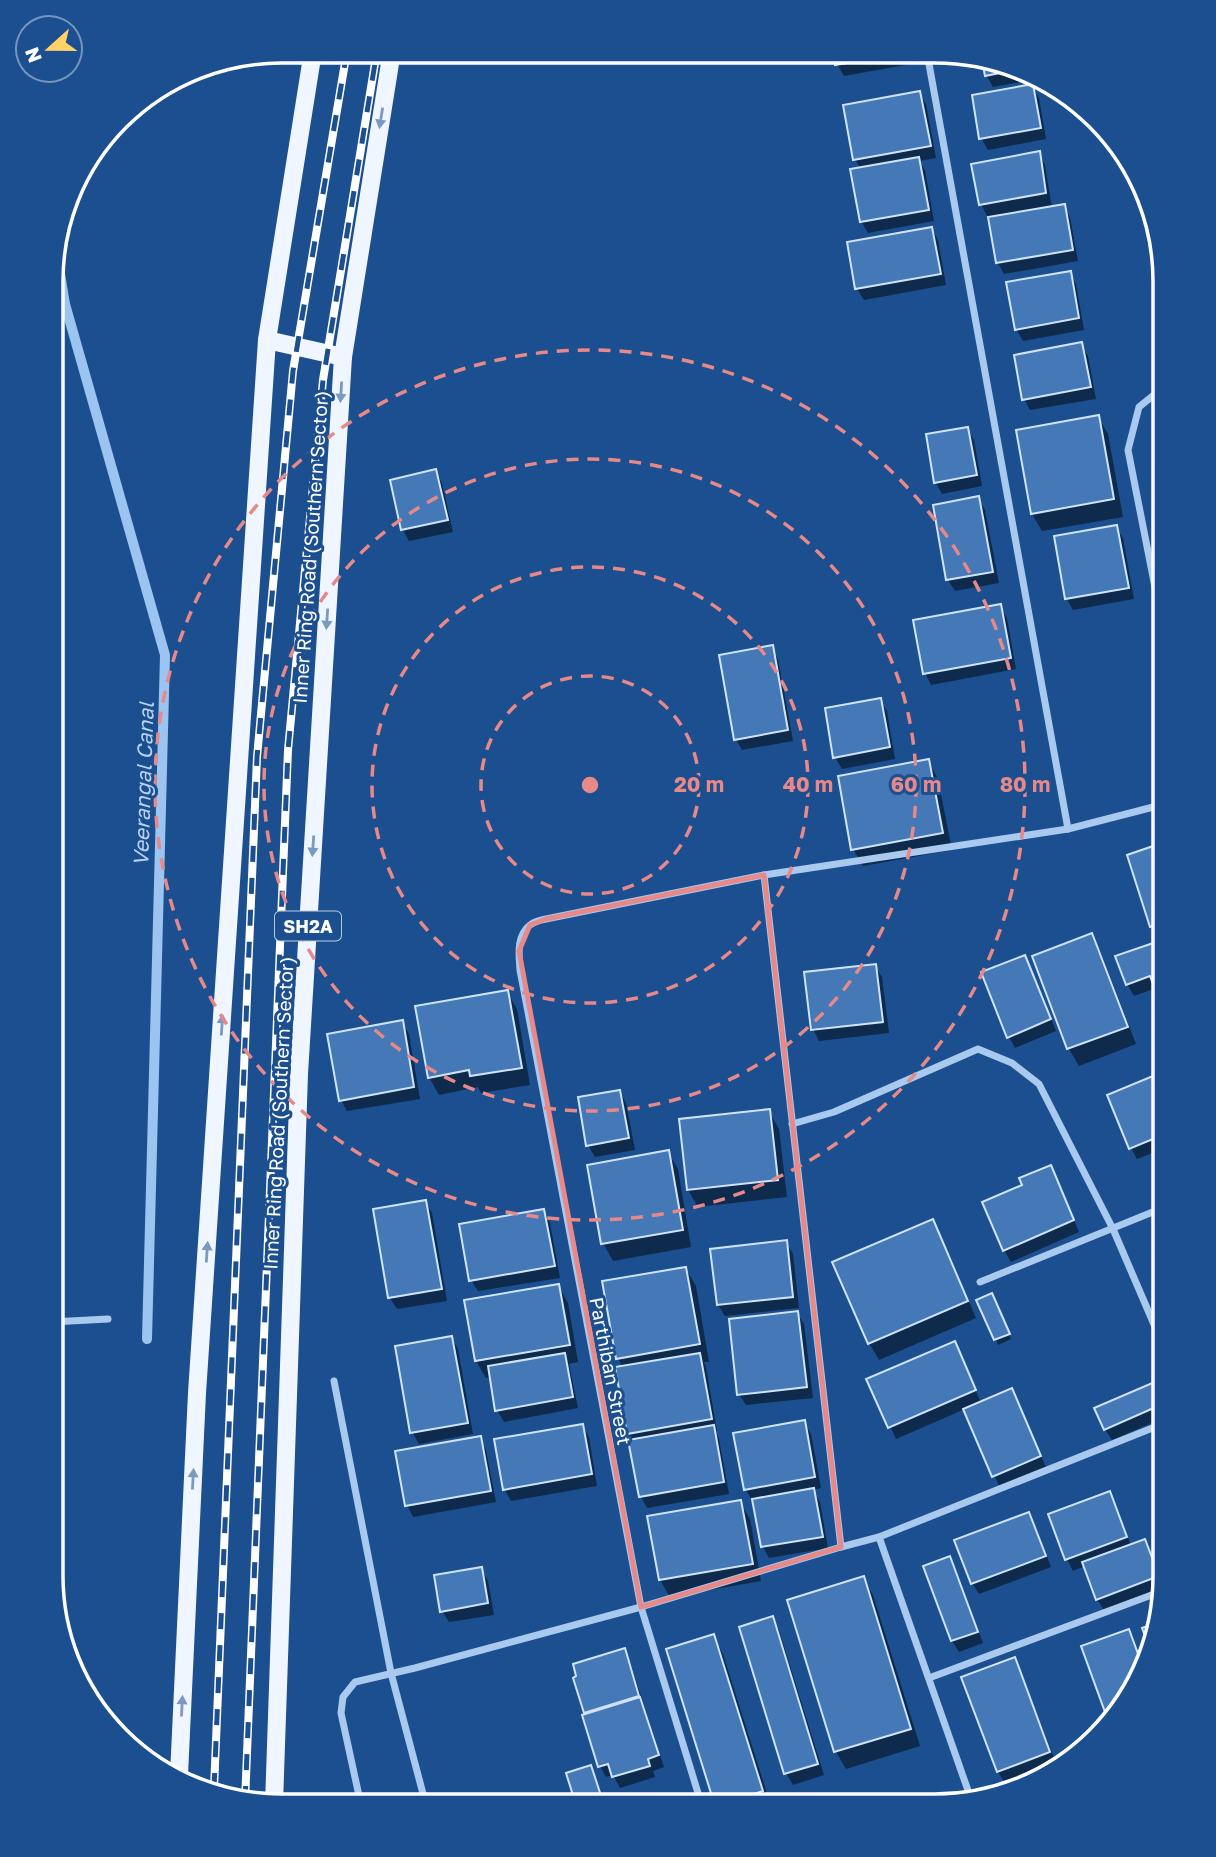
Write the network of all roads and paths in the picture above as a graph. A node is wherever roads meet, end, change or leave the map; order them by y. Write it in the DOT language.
graph roads {
  1 [pos="311,63"];
  2 [pos="390,63"];
  3 [pos="929,63"];
  4 [pos="267,340"];
  5 [pos="343,357"];
  6 [pos="1153,396"];
  7 [pos="1153,577"];
  8 [pos="1153,807"];
  9 [pos="1068,829"];
  10 [pos="764,875"];
  11 [pos="792,1124"];
  12 [pos="1153,1213"];
  13 [pos="1113,1230"];
  14 [pos="980,1282"];
  15 [pos="108,1319"];
  16 [pos="63,1321"];
  17 [pos="1153,1322"];
  18 [pos="334,1381"];
  19 [pos="1153,1428"];
  20 [pos="879,1537"];
  21 [pos="841,1547"];
  22 [pos="1152,1595"];
  23 [pos="640,1607"];
  24 [pos="391,1673"];
  25 [pos="929,1678"];
  26 [pos="179,1768"];
  27 [pos="968,1791"];
  28 [pos="274,1794"];
  29 [pos="359,1794"];
  30 [pos="423,1794"];
  31 [pos="698,1794"];
  1 -- 4 [label="main road"];
  2 -- 5 [label="main road, Inner Ring Road (Southern Sector) / SH2A, one-way"];
  3 -- 9 [label="street"];
  4 -- 5 [label="main road"];
  26 -- 4 [label="main road, one-way"];
  5 -- 28 [label="main road, Inner Ring Road (Southern Sector) / SH2A, one-way"];
  6 -- 7 [label="street"];
  8 -- 9 [label="street"];
  9 -- 10 [label="street"];
  10 -- 11 [label="street"];
  10 -- 23 [label="street, Parthiban Street"];
  11 -- 13 [label="street"];
  11 -- 21 [label="street"];
  12 -- 13 [label="street"];
  13 -- 14 [label="street"];
  13 -- 17 [label="street"];
  15 -- 16 [label="street"];
  18 -- 24 [label="street"];
  19 -- 20 [label="street"];
  20 -- 21 [label="street"];
  20 -- 25 [label="street"];
  21 -- 23 [label="street"];
  22 -- 25 [label="street"];
  23 -- 24 [label="street"];
  23 -- 31 [label="street, Parthiban Street"];
  24 -- 29 [label="street"];
  24 -- 30 [label="street"];
  25 -- 27 [label="street"];
}
